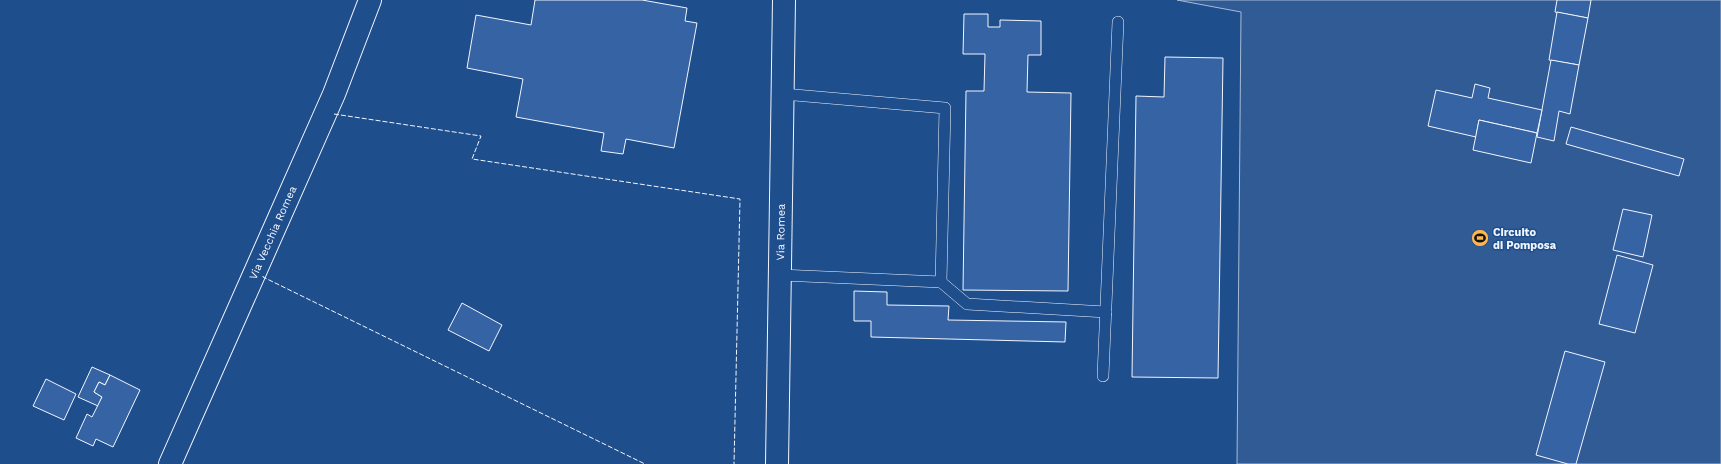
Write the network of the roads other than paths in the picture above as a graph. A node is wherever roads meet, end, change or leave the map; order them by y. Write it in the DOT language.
graph roads {
  1 [pos="370,0"];
  2 [pos="784,0"];
  3 [pos="1118,22"];
  4 [pos="783,94"];
  5 [pos="780,275"];
  6 [pos="941,282"];
  7 [pos="1106,312"];
  8 [pos="1103,376"];
  9 [pos="170,464"];
  10 [pos="778,464"];
  1 -- 9 [label="street, Via Vecchia Romea"];
  2 -- 4 [label="street, Via Romea"];
  3 -- 7 [label="lane"];
  4 -- 5 [label="street, Via Romea"];
  4 -- 6 [label="lane"];
  5 -- 6 [label="lane"];
  5 -- 10 [label="street, Via Romea"];
  6 -- 7 [label="lane"];
  7 -- 8 [label="lane"];
}
